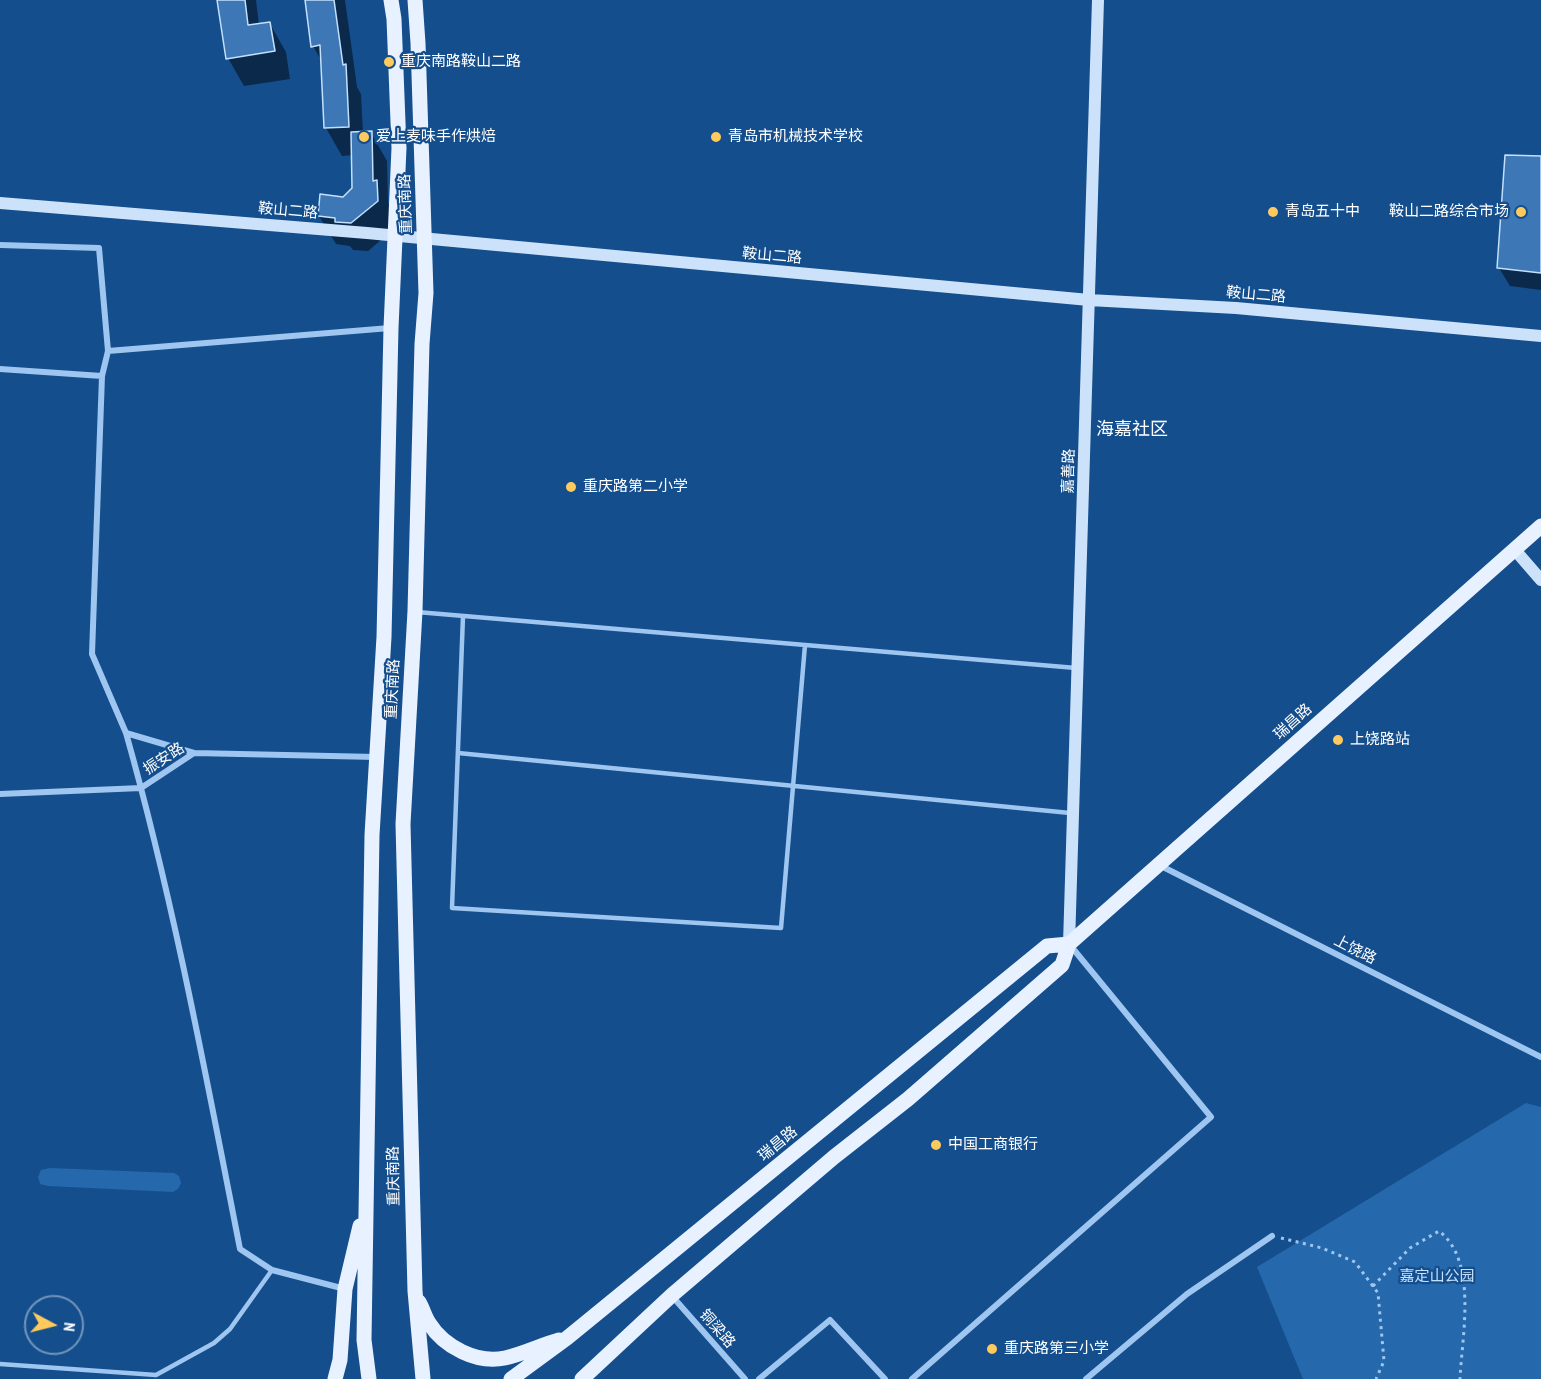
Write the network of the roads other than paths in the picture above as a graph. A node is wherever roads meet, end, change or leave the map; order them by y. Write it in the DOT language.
graph roads {
  1 [pos="392,0"];
  2 [pos="415,0"];
  3 [pos="1098,0"];
  4 [pos="0,203"];
  5 [pos="395,236"];
  6 [pos="425,239"];
  7 [pos="0,244"];
  8 [pos="1089,300"];
  9 [pos="390,328"];
  10 [pos="1541,336"];
  11 [pos="108,351"];
  12 [pos="0,369"];
  13 [pos="102,376"];
  14 [pos="1541,526"];
  15 [pos="1515,550"];
  16 [pos="1541,580"];
  17 [pos="415,611"];
  18 [pos="463,615"];
  19 [pos="805,645"];
  20 [pos="1078,668"];
  21 [pos="126,733"];
  22 [pos="194,753"];
  23 [pos="458,753"];
  24 [pos="377,757"];
  25 [pos="793,786"];
  26 [pos="141,788"];
  27 [pos="0,794"];
  28 [pos="1073,813"];
  29 [pos="1158,865"];
  30 [pos="1069,944"];
  31 [pos="1541,1057"];
  32 [pos="366,1197"];
  33 [pos="1272,1236"];
  34 [pos="272,1270"];
  35 [pos="345,1289"];
  36 [pos="415,1291"];
  37 [pos="672,1295"];
  38 [pos="567,1338"];
  39 [pos="0,1364"];
  40 [pos="334,1379"];
  41 [pos="369,1379"];
  42 [pos="423,1379"];
  43 [pos="511,1379"];
  44 [pos="582,1379"];
  45 [pos="745,1379"];
  46 [pos="759,1379"];
  47 [pos="885,1379"];
  48 [pos="912,1379"];
  49 [pos="1086,1379"];
  1 -- 5 [label="main road, 重庆南路"];
  2 -- 6 [label="main road, 重庆南路"];
  3 -- 8 [label="street, 嘉善路"];
  4 -- 5 [label="street, 鞍山二路"];
  5 -- 6 [label="street, 鞍山二路"];
  5 -- 9 [label="main road, 重庆南路"];
  6 -- 8 [label="street, 鞍山二路"];
  6 -- 17 [label="main road, 重庆南路"];
  7 -- 11 [label="street"];
  8 -- 10 [label="street, 鞍山二路"];
  8 -- 20 [label="street, 嘉善路"];
  9 -- 11 [label="street"];
  9 -- 24 [label="main road, 重庆南路"];
  11 -- 13 [label="street"];
  12 -- 13 [label="street"];
  13 -- 21 [label="street"];
  14 -- 15 [label="main road, 瑞昌路"];
  15 -- 16 [label="street"];
  15 -- 29 [label="main road, 瑞昌路"];
  17 -- 18 [label="lane"];
  17 -- 36 [label="main road, 重庆南路"];
  18 -- 19 [label="lane"];
  18 -- 23 [label="lane"];
  19 -- 20 [label="lane"];
  19 -- 25 [label="lane"];
  20 -- 28 [label="street, 嘉善路"];
  21 -- 22 [label="street"];
  21 -- 26 [label="street"];
  22 -- 24 [label="street, 振安路"];
  22 -- 26 [label="street, 振安路"];
  23 -- 25 [label="lane"];
  23 -- 25 [label="lane"];
  24 -- 32 [label="main road, 重庆南路"];
  25 -- 28 [label="lane"];
  26 -- 27 [label="street, 振安路"];
  26 -- 34 [label="street"];
  28 -- 30 [label="street, 嘉善路"];
  29 -- 30 [label="main road, 瑞昌路"];
  29 -- 31 [label="street, 上饶路"];
  30 -- 37 [label="main road, 瑞昌路"];
  30 -- 38 [label="main road, 瑞昌路"];
  30 -- 48 [label="street"];
  32 -- 35 [label="main road"];
  32 -- 41 [label="main road, 重庆南路"];
  33 -- 49 [label="street"];
  34 -- 35 [label="street"];
  34 -- 39 [label="lane"];
  35 -- 40 [label="main road"];
  36 -- 38 [label="main road"];
  36 -- 42 [label="main road, 重庆南路"];
  37 -- 44 [label="main road, 瑞昌路"];
  37 -- 45 [label="street, 铜梁路"];
  38 -- 43 [label="main road, 瑞昌路"];
  46 -- 47 [label="street"];
}
